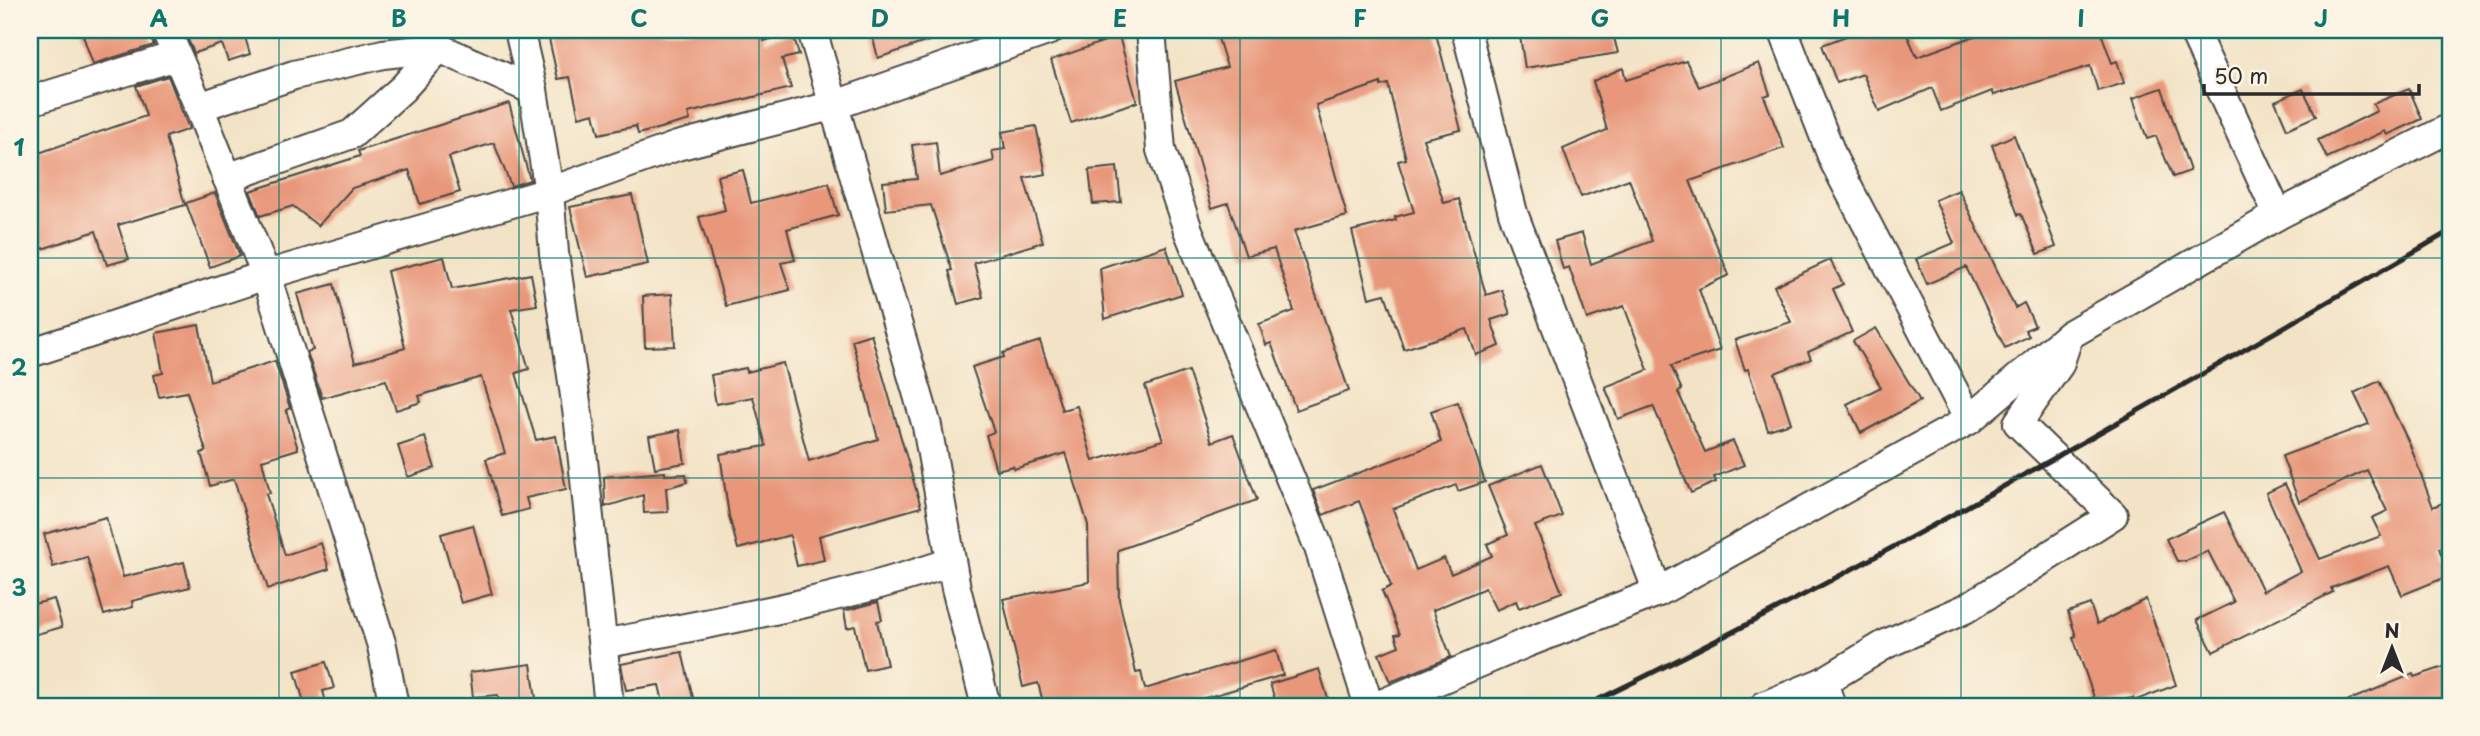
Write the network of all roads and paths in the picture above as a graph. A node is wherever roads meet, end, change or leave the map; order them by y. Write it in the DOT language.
graph roads {
  1 [pos="166,30"];
  2 [pos="519,30"];
  3 [pos="812,30"];
  4 [pos="1050,30"];
  5 [pos="1151,30"];
  6 [pos="1466,30"];
  7 [pos="1783,30"];
  8 [pos="2193,30"];
  9 [pos="1014,36"];
  10 [pos="439,48"];
  11 [pos="176,56"];
  12 [pos="533,90"];
  13 [pos="30,101"];
  14 [pos="835,105"];
  15 [pos="199,107"];
  16 [pos="2450,128"];
  17 [pos="227,178"];
  18 [pos="549,192"];
  19 [pos="2278,215"];
  20 [pos="266,275"];
  21 [pos="2069,335"];
  22 [pos="30,353"];
  23 [pos="1969,420"];
  24 [pos="951,562"];
  25 [pos="1658,592"];
  26 [pos="603,644"];
  27 [pos="1827,694"];
  28 [pos="394,706"];
  29 [pos="609,706"];
  30 [pos="986,706"];
  31 [pos="1369,706"];
  32 [pos="1377,706"];
  33 [pos="1764,706"];
  1 -- 11 [label="street"];
  2 -- 12 [label="street"];
  3 -- 14 [label="street"];
  4 -- 9 [label="street"];
  5 -- 31 [label="street"];
  6 -- 25 [label="street"];
  7 -- 23 [label="street"];
  8 -- 19 [label="street"];
  9 -- 14 [label="street"];
  10 -- 12 [label="street"];
  10 -- 15 [label="street"];
  10 -- 17 [label="street"];
  11 -- 13 [label="street"];
  11 -- 15 [label="street"];
  12 -- 18 [label="street"];
  14 -- 18 [label="street"];
  14 -- 24 [label="street"];
  15 -- 17 [label="street"];
  16 -- 19 [label="street"];
  17 -- 20 [label="street"];
  18 -- 20 [label="street"];
  18 -- 26 [label="street"];
  19 -- 21 [label="street"];
  20 -- 22 [label="street"];
  20 -- 28 [label="street"];
  21 -- 23 [label="street"];
  21 -- 27 [label="street"];
  23 -- 25 [label="street"];
  24 -- 26 [label="street"];
  24 -- 30 [label="street"];
  25 -- 32 [label="street"];
  26 -- 29 [label="street"];
  27 -- 33 [label="street"];
}
